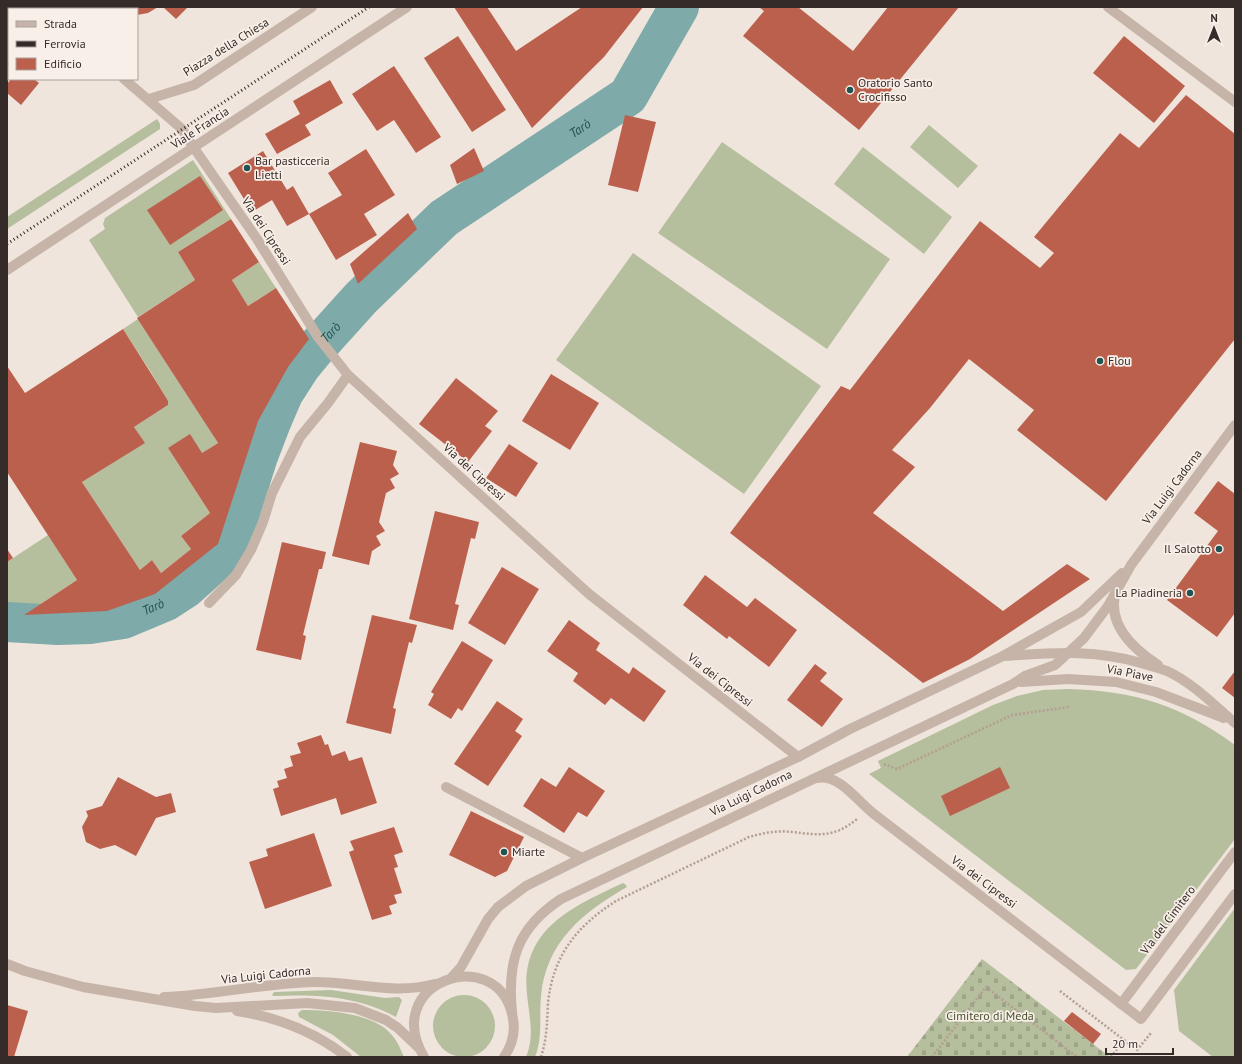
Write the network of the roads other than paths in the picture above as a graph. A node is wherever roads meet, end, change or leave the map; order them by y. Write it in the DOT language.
graph roads {
  1 [pos="312,7"];
  2 [pos="407,7"];
  3 [pos="1115,9"];
  4 [pos="125,80"];
  5 [pos="149,99"];
  6 [pos="1235,102"];
  7 [pos="194,148"];
  8 [pos="7,270"];
  9 [pos="348,375"];
  10 [pos="1235,426"];
  11 [pos="1131,565"];
  12 [pos="1119,586"];
  13 [pos="209,603"];
  14 [pos="1070,652"];
  15 [pos="1001,657"];
  16 [pos="1167,671"];
  17 [pos="1013,684"];
  18 [pos="1235,724"];
  19 [pos="798,757"];
  20 [pos="809,780"];
  21 [pos="446,787"];
  22 [pos="1235,852"];
  23 [pos="582,858"];
  24 [pos="1235,894"];
  25 [pos="7,964"];
  26 [pos="452,977"];
  27 [pos="435,984"];
  28 [pos="146,998"];
  29 [pos="1121,1004"];
  30 [pos="216,1008"];
  31 [pos="512,1012"];
  32 [pos="418,1047"];
  33 [pos="347,1057"];
  34 [pos="424,1057"];
  35 [pos="504,1057"];
  1 -- 5 [label="street, Piazza della Chiesa"];
  2 -- 7 [label="street, Viale Francia"];
  3 -- 6 [label="street"];
  4 -- 5 [label="street, Via dei Cipressi"];
  5 -- 7 [label="street, Via dei Cipressi"];
  7 -- 8 [label="street, Viale Francia"];
  7 -- 9 [label="street, Via dei Cipressi"];
  9 -- 13 [label="street"];
  9 -- 19 [label="street, Via dei Cipressi"];
  10 -- 11 [label="street, Via Luigi Cadorna"];
  11 -- 12 [label="street, Via Luigi Cadorna"];
  11 -- 15 [label="street, Via Luigi Cadorna"];
  12 -- 14 [label="street, Via Luigi Cadorna"];
  12 -- 16 [label="street, Via Piave"];
  14 -- 15 [label="street, Via Luigi Cadorna"];
  14 -- 16 [label="street, Via Piave"];
  14 -- 17 [label="street, Via Luigi Cadorna"];
  15 -- 19 [label="street, Via Luigi Cadorna"];
  16 -- 18 [label="street, Via Piave"];
  17 -- 18 [label="street, Via Piave"];
  17 -- 20 [label="street, Via Luigi Cadorna"];
  19 -- 23 [label="street, Via Luigi Cadorna"];
  20 -- 29 [label="street, Via dei Cipressi"];
  20 -- 31 [label="street, Via Luigi Cadorna"];
  21 -- 23 [label="street"];
  22 -- 29 [label="street, Via del Cimitero"];
  23 -- 26 [label="street, Via Luigi Cadorna"];
  24 -- 29 [label="street, Via dei Cipressi"];
  25 -- 28 [label="street, Via Luigi Cadorna"];
  26 -- 27 [label="street, Via Luigi Cadorna"];
  26 -- 31 [label="street"];
  27 -- 28 [label="street, Via Luigi Cadorna"];
  27 -- 32 [label="street"];
  28 -- 30 [label="street, Via Luigi Cadorna"];
  30 -- 32 [label="street, Via Luigi Cadorna"];
  30 -- 33 [label="street"];
  31 -- 35 [label="street, Via Luigi Cadorna"];
  32 -- 34 [label="street"];
}
